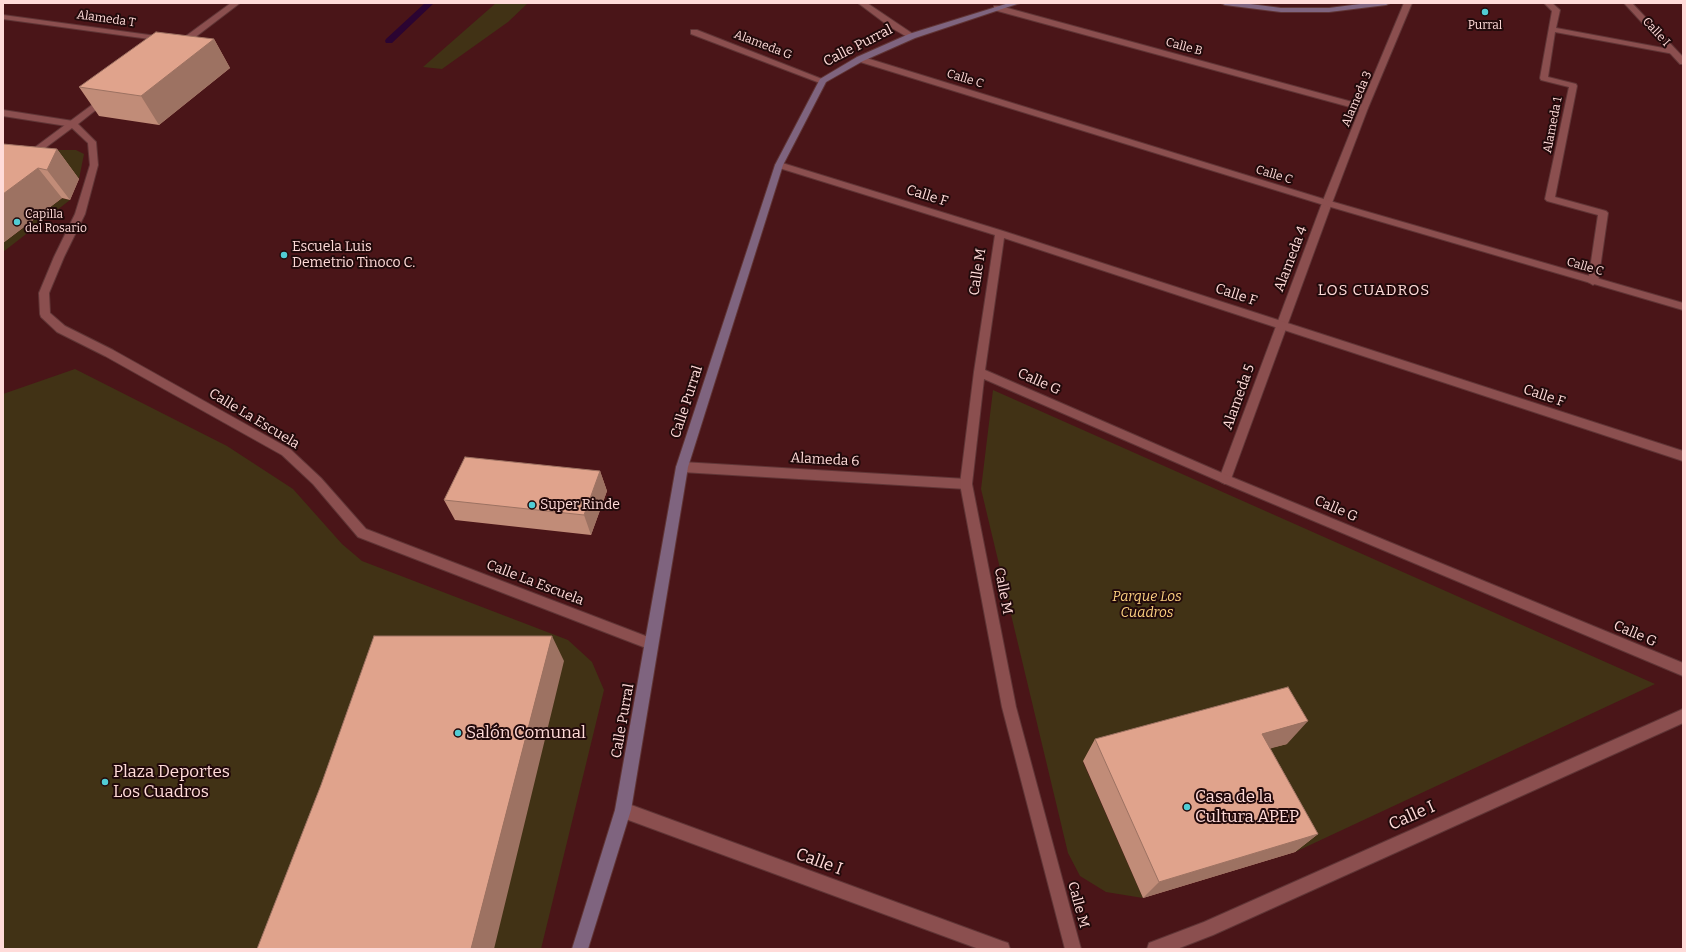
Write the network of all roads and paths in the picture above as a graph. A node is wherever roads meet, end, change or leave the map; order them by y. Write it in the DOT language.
graph roads {
  1 [pos="236,3"];
  2 [pos="862,3"];
  3 [pos="1015,3"];
  4 [pos="1225,3"];
  5 [pos="1386,3"];
  6 [pos="1408,3"];
  7 [pos="1548,3"];
  8 [pos="1628,3"];
  9 [pos="997,8"];
  10 [pos="3,17"];
  11 [pos="1552,29"];
  12 [pos="694,32"];
  13 [pos="912,36"];
  14 [pos="183,42"];
  15 [pos="170,51"];
  16 [pos="1674,52"];
  17 [pos="860,59"];
  18 [pos="1683,62"];
  19 [pos="823,81"];
  20 [pos="116,92"];
  21 [pos="1364,108"];
  22 [pos="3,113"];
  23 [pos="73,124"];
  24 [pos="779,165"];
  25 [pos="3,174"];
  26 [pos="1327,203"];
  27 [pos="1000,233"];
  28 [pos="1593,282"];
  29 [pos="1683,308"];
  30 [pos="1281,325"];
  31 [pos="979,372"];
  32 [pos="1683,456"];
  33 [pos="682,467"];
  34 [pos="1225,479"];
  35 [pos="966,484"];
  36 [pos="651,644"];
  37 [pos="1683,670"];
  38 [pos="1683,716"];
  39 [pos="623,810"];
  40 [pos="580,949"];
  41 [pos="1002,949"];
  42 [pos="1073,949"];
  43 [pos="1155,949"];
  1 -- 14 [label="street"];
  2 -- 13 [label="street"];
  3 -- 9 [label="street, Calle Purral"];
  4 -- 5 [label="street"];
  6 -- 21 [label="street, Alameda 3"];
  7 -- 11 [label="street, Alameda 1"];
  8 -- 16 [label="street, Calle I"];
  9 -- 13 [label="street, Calle Purral"];
  9 -- 21 [label="street, Calle B"];
  10 -- 14 [label="street, Alameda T"];
  11 -- 16 [label="street"];
  11 -- 28 [label="street, Alameda 1"];
  12 -- 19 [label="street, Alameda G"];
  13 -- 17 [label="street, Calle Purral"];
  14 -- 15 [label="street"];
  16 -- 18 [label="street, Calle I"];
  17 -- 19 [label="street, Calle Purral"];
  17 -- 26 [label="street, Calle C"];
  19 -- 24 [label="street, Calle Purral"];
  20 -- 23 [label="street"];
  21 -- 26 [label="street, Alameda 3"];
  22 -- 23 [label="street"];
  23 -- 25 [label="street"];
  23 -- 36 [label="street, Calle La Escuela"];
  24 -- 27 [label="street, Calle F"];
  24 -- 33 [label="street, Calle Purral"];
  26 -- 28 [label="street, Calle C"];
  26 -- 30 [label="street, Alameda 4"];
  27 -- 30 [label="street, Calle F"];
  27 -- 31 [label="street, Calle M"];
  28 -- 29 [label="street, Calle C"];
  30 -- 32 [label="street, Calle F"];
  30 -- 34 [label="street, Alameda 5"];
  31 -- 34 [label="street, Calle G"];
  31 -- 35 [label="street, Calle M"];
  33 -- 35 [label="street, Alameda 6"];
  33 -- 36 [label="street, Calle Purral"];
  34 -- 37 [label="street, Calle G"];
  35 -- 42 [label="street, Calle M"];
  36 -- 39 [label="street, Calle Purral"];
  38 -- 43 [label="street, Calle I"];
  39 -- 40 [label="street, Calle Purral"];
  39 -- 41 [label="street, Calle I"];
}
